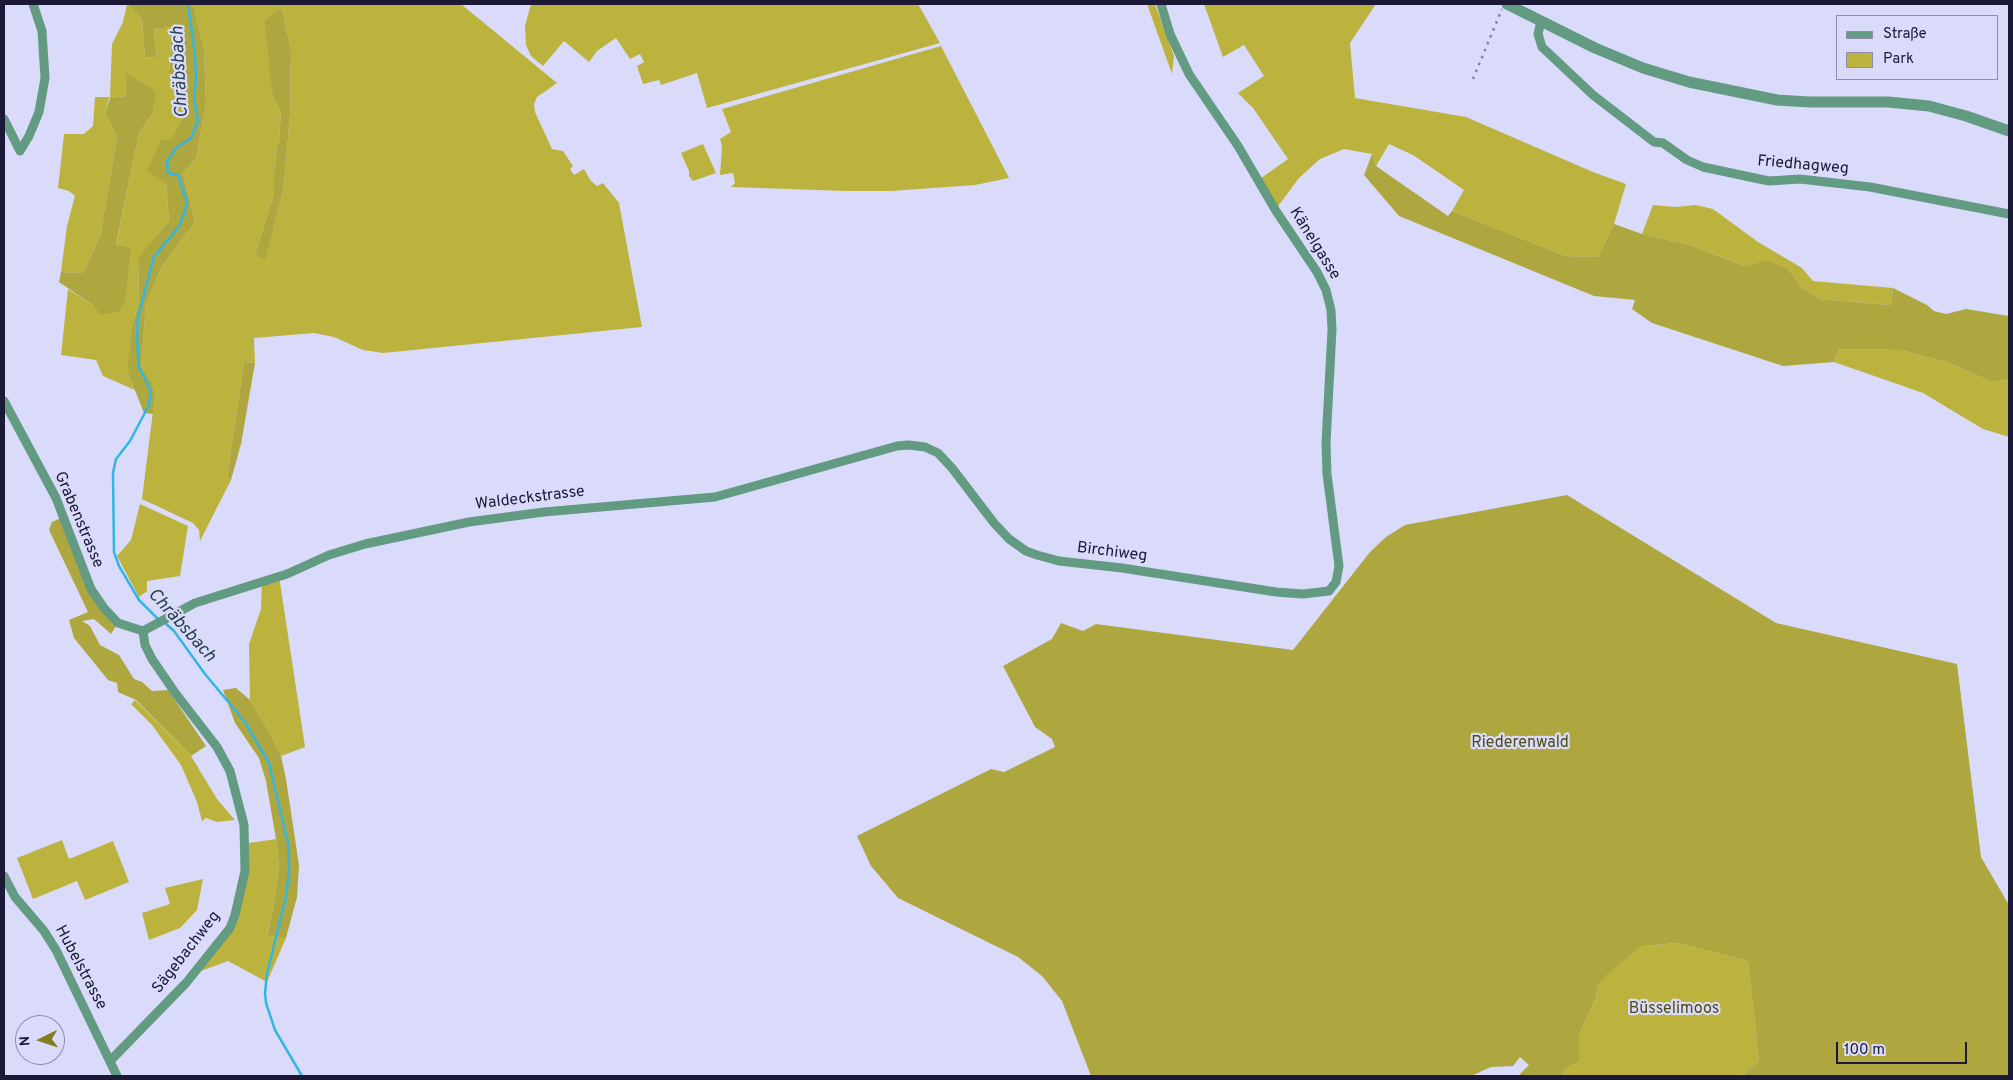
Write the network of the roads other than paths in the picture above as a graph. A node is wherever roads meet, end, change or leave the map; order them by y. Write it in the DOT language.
graph roads {
  1 [pos="33,4"];
  2 [pos="1161,4"];
  3 [pos="1507,4"];
  4 [pos="1541,21"];
  5 [pos="4,118"];
  6 [pos="2009,131"];
  7 [pos="2009,214"];
  8 [pos="4,401"];
  9 [pos="932,449"];
  10 [pos="1333,588"];
  11 [pos="143,631"];
  12 [pos="4,876"];
  13 [pos="108,1058"];
  14 [pos="117,1076"];
  1 -- 5 [label="street"];
  2 -- 10 [label="street, Känelgasse"];
  3 -- 4 [label="street"];
  4 -- 6 [label="street"];
  4 -- 7 [label="street, Friedhagweg"];
  8 -- 11 [label="street, Grabenstrasse"];
  9 -- 10 [label="street, Birchiweg"];
  9 -- 11 [label="street, Waldeckstrasse"];
  11 -- 13 [label="street, Sägebachweg"];
  12 -- 13 [label="street, Hubelstrasse"];
  13 -- 14 [label="street, Hubelstrasse"];
}
